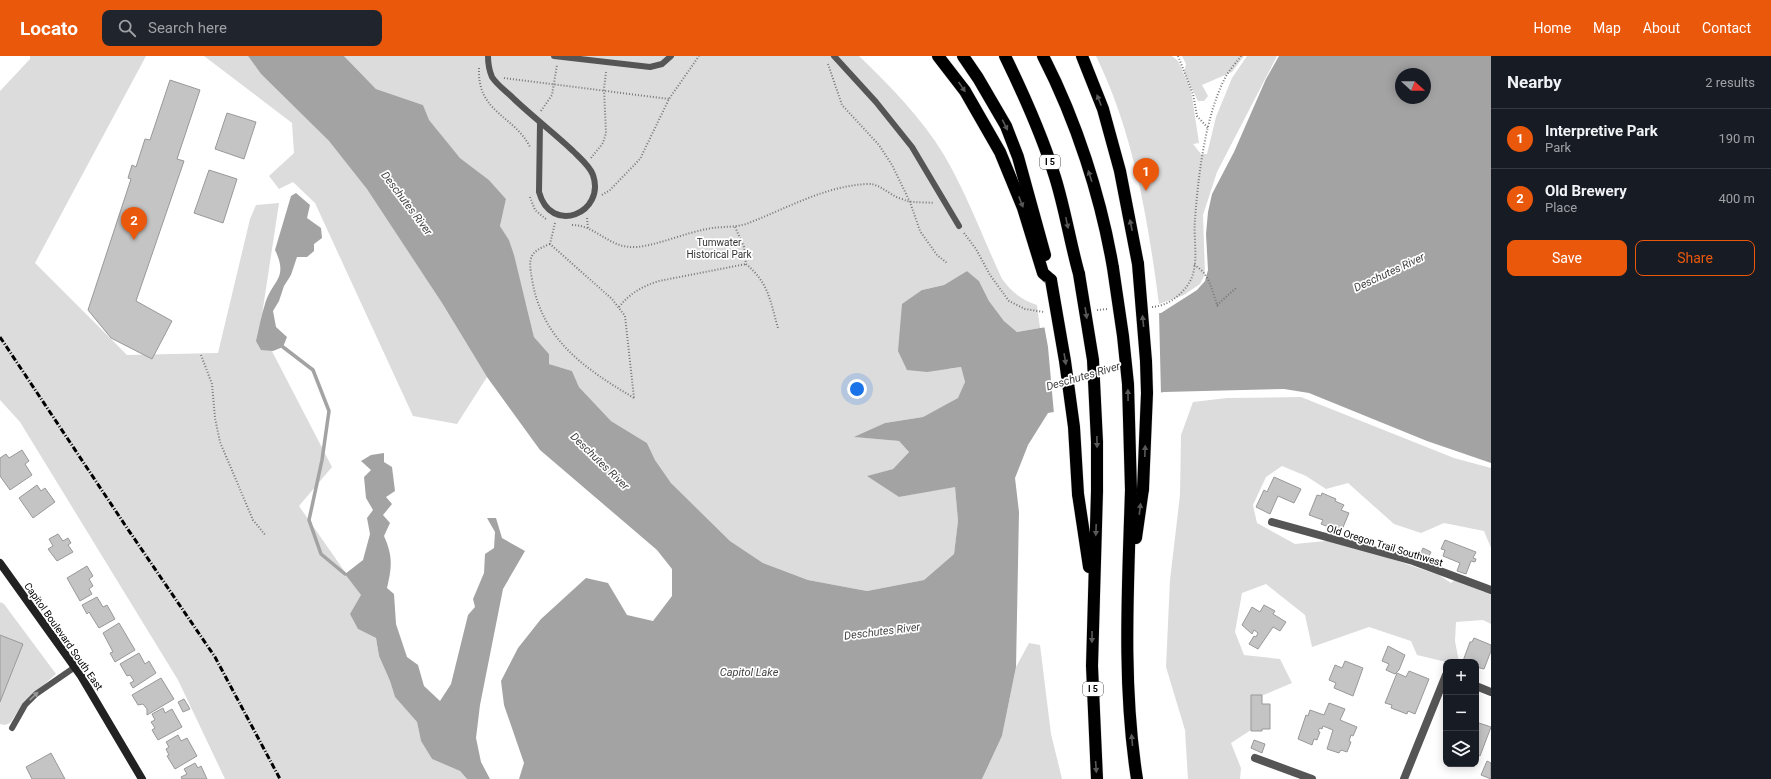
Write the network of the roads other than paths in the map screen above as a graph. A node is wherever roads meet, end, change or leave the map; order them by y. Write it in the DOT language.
graph roads {
  1 [pos="488,56"];
  2 [pos="554,56"];
  3 [pos="671,56"];
  4 [pos="834,56"];
  5 [pos="938,56"];
  6 [pos="962,56"];
  7 [pos="1005,56"];
  8 [pos="1043,56"];
  9 [pos="1082,56"];
  10 [pos="540,123"];
  11 [pos="959,226"];
  12 [pos="1051,280"];
  13 [pos="1137,490"];
  14 [pos="1272,522"];
  15 [pos="1,568"];
  16 [pos="1491,590"];
  17 [pos="1093,598"];
  18 [pos="75,667"];
  19 [pos="1443,682"];
  20 [pos="1479,687"];
  21 [pos="1491,692"];
  22 [pos="12,728"];
  23 [pos="1255,758"];
  24 [pos="142,779"];
  25 [pos="1097,779"];
  26 [pos="1137,779"];
  27 [pos="1312,779"];
  28 [pos="1404,779"];
  1 -- 10 [label="lane"];
  2 -- 3 [label="lane"];
  4 -- 11 [label="lane"];
  5 -- 12 [label="highway, one-way"];
  6 -- 12 [label="highway, one-way"];
  7 -- 17 [label="highway, I 5, one-way, bridge"];
  13 -- 8 [label="highway, one-way, bridge"];
  13 -- 9 [label="highway, one-way, bridge"];
  10 -- 10 [label="lane"];
  12 -- 17 [label="highway, one-way, bridge"];
  26 -- 13 [label="highway, one-way"];
  14 -- 16 [label="street, Old Oregon Trail Southwest"];
  15 -- 18 [label="main road, Capitol Boulevard South East"];
  17 -- 25 [label="highway, I 5, one-way"];
  22 -- 18 [label="lane, one-way"];
  18 -- 24 [label="main road, Capitol Boulevard South East"];
  19 -- 28 [label="street"];
  20 -- 21 [label="street"];
  23 -- 27 [label="street"];
}
